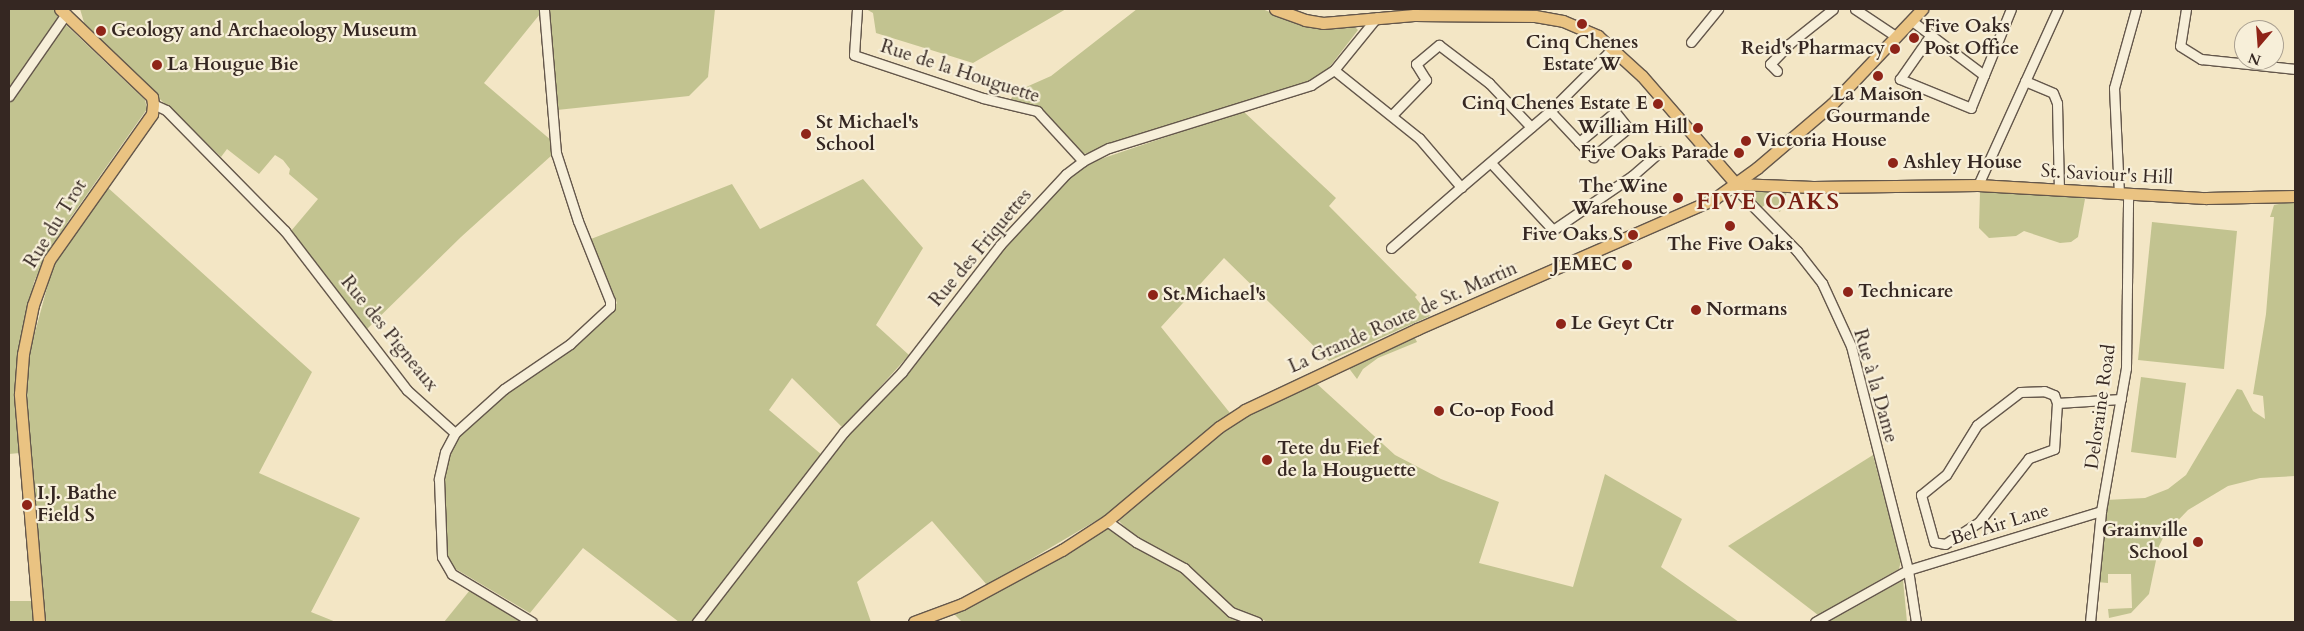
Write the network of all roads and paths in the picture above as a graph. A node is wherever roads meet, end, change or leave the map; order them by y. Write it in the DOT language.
graph roads {
  1 [pos="544,9"];
  2 [pos="857,9"];
  3 [pos="1275,9"];
  4 [pos="1718,9"];
  5 [pos="1833,9"];
  6 [pos="1855,9"];
  7 [pos="1922,9"];
  8 [pos="2011,9"];
  9 [pos="2058,9"];
  10 [pos="2136,9"];
  11 [pos="2186,9"];
  12 [pos="65,10"];
  13 [pos="1389,12"];
  14 [pos="1493,12"];
  15 [pos="1377,17"];
  16 [pos="1912,21"];
  17 [pos="1930,36"];
  18 [pos="1897,37"];
  19 [pos="1691,42"];
  20 [pos="1613,48"];
  21 [pos="2295,69"];
  22 [pos="1334,70"];
  23 [pos="1777,70"];
  24 [pos="1984,75"];
  25 [pos="2025,81"];
  26 [pos="9,96"];
  27 [pos="153,104"];
  28 [pos="1550,112"];
  29 [pos="1392,115"];
  30 [pos="1531,127"];
  31 [pos="1579,142"];
  32 [pos="1660,152"];
  33 [pos="1083,161"];
  34 [pos="1491,163"];
  35 [pos="1756,168"];
  36 [pos="1736,184"];
  37 [pos="1766,186"];
  38 [pos="1978,186"];
  39 [pos="1461,187"];
  40 [pos="2060,190"];
  41 [pos="2124,194"];
  42 [pos="2295,196"];
  43 [pos="1391,248"];
  44 [pos="2121,399"];
  45 [pos="2057,403"];
  46 [pos="455,432"];
  47 [pos="2101,511"];
  48 [pos="1107,521"];
  49 [pos="1908,570"];
  50 [pos="39,622"];
  51 [pos="532,622"];
  52 [pos="697,622"];
  53 [pos="914,622"];
  54 [pos="1257,622"];
  55 [pos="1815,622"];
  56 [pos="1916,622"];
  57 [pos="2090,622"];
  1 -- 46 [label="street"];
  2 -- 33 [label="street, Rue de la Houguette"];
  3 -- 15 [label="main road"];
  4 -- 19 [label="street"];
  5 -- 23 [label="street"];
  6 -- 18 [label="street"];
  7 -- 16 [label="main road, La Grande Route de St. Martin"];
  8 -- 24 [label="street"];
  9 -- 25 [label="street"];
  10 -- 41 [label="street, Deloraine Road"];
  11 -- 21 [label="street"];
  12 -- 26 [label="street"];
  12 -- 27 [label="main road"];
  13 -- 14 [label="main road"];
  13 -- 15 [label="main road"];
  14 -- 20 [label="main road"];
  15 -- 22 [label="street, Rue des Friquettes"];
  16 -- 17 [label="street"];
  16 -- 18 [label="main road, La Grande Route de St. Martin"];
  17 -- 24 [label="street"];
  17 -- 24 [label="street"];
  18 -- 35 [label="main road, La Grande Route de St. Martin"];
  20 -- 28 [label="street"];
  20 -- 36 [label="main road"];
  22 -- 29 [label="street"];
  22 -- 33 [label="street, Rue des Friquettes"];
  25 -- 38 [label="street"];
  25 -- 40 [label="street"];
  27 -- 46 [label="street, Rue des Pigneaux"];
  27 -- 50 [label="main road, Rue du Trot"];
  28 -- 30 [label="street"];
  28 -- 31 [label="street"];
  29 -- 30 [label="street"];
  29 -- 39 [label="street"];
  30 -- 34 [label="street"];
  31 -- 31 [label="street"];
  32 -- 34 [label="street"];
  33 -- 52 [label="street, Rue des Friquettes"];
  34 -- 39 [label="street"];
  35 -- 36 [label="main road, La Grande Route de St. Martin"];
  35 -- 37 [label="main road"];
  36 -- 37 [label="main road, St. Saviour's Hill"];
  36 -- 48 [label="main road, La Grande Route de St. Martin"];
  36 -- 49 [label="street, Rue à la Dame"];
  37 -- 38 [label="main road, St. Saviour's Hill"];
  38 -- 40 [label="main road, St. Saviour's Hill"];
  39 -- 43 [label="street"];
  40 -- 41 [label="main road, St. Saviour's Hill"];
  41 -- 42 [label="main road, St. Saviour's Hill"];
  41 -- 44 [label="street, Deloraine Road"];
  44 -- 45 [label="street"];
  44 -- 47 [label="street, Deloraine Road"];
  45 -- 45 [label="street"];
  46 -- 51 [label="street"];
  47 -- 49 [label="street, Bel Air Lane"];
  47 -- 57 [label="street, Deloraine Road"];
  48 -- 53 [label="main road, La Grande Route de St. Martin"];
  48 -- 54 [label="street"];
  49 -- 55 [label="street, Bel Air Lane"];
  49 -- 56 [label="street, Rue à la Dame"];
}
